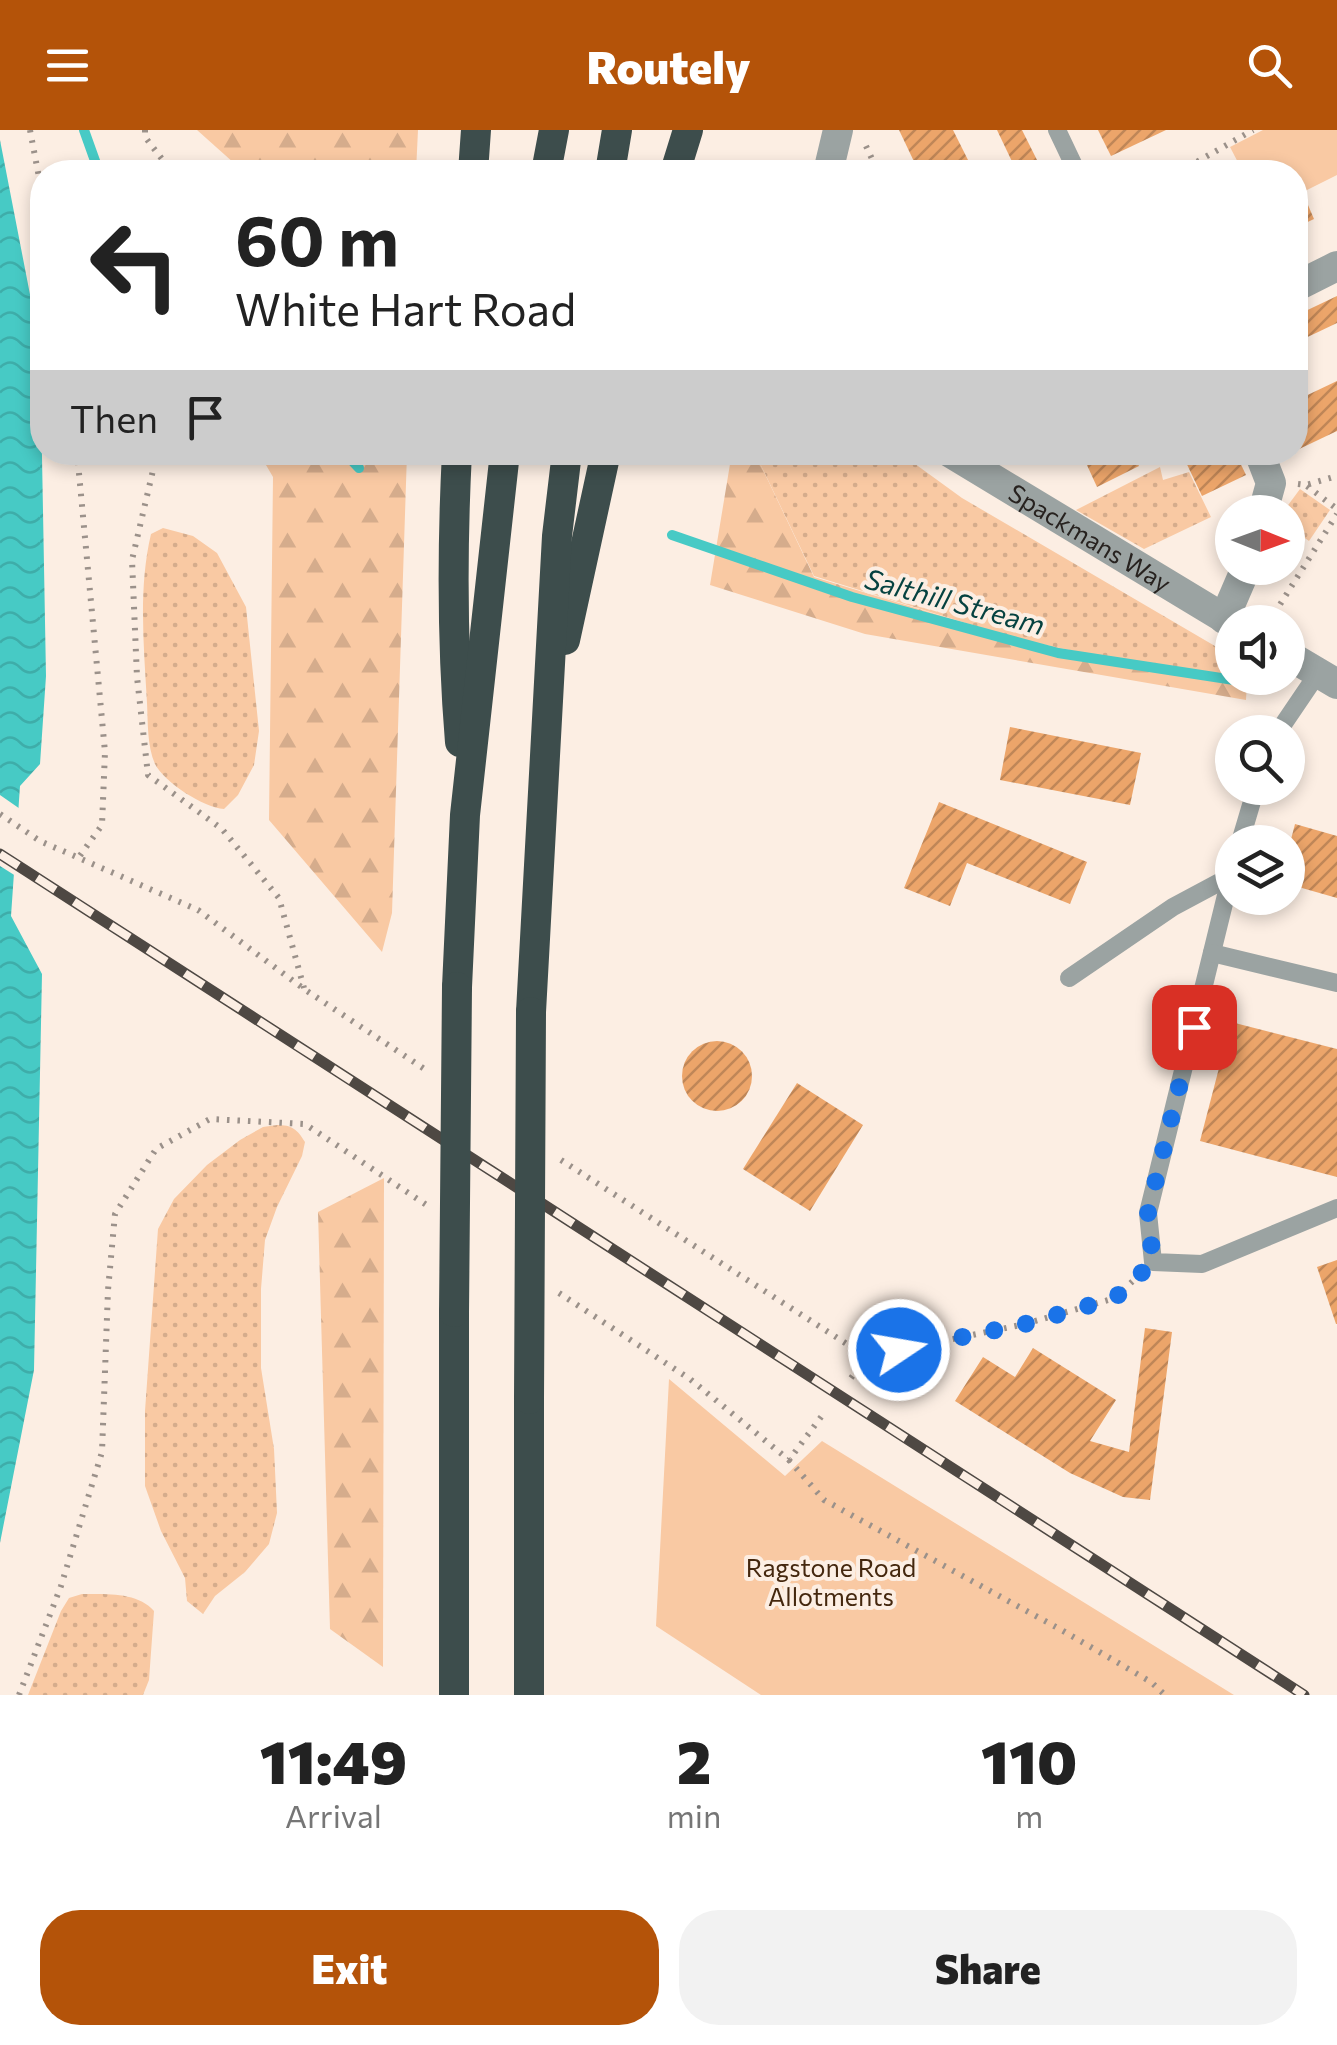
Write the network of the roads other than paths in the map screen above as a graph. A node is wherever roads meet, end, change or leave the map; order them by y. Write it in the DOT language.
graph roads {
  1 [pos="476,130"];
  2 [pos="554,130"];
  3 [pos="618,130"];
  4 [pos="688,130"];
  5 [pos="838,130"];
  6 [pos="1057,130"];
  7 [pos="474,160"];
  8 [pos="548,160"];
  9 [pos="612,160"];
  10 [pos="678,160"];
  11 [pos="831,160"];
  12 [pos="1072,160"];
  13 [pos="1337,266"];
  14 [pos="1308,280"];
  15 [pos="456,465"];
  16 [pos="504,465"];
  17 [pos="565,465"];
  18 [pos="603,465"];
  19 [pos="971,465"];
  20 [pos="1264,465"];
  21 [pos="1269,495"];
  22 [pos="1215,613"];
  23 [pos="1305,665"];
  24 [pos="1328,678"];
  25 [pos="1294,715"];
  26 [pos="546,723"];
  27 [pos="465,815"];
  28 [pos="1215,883"];
  29 [pos="1222,915"];
  30 [pos="1212,953"];
  31 [pos="1069,978"];
  32 [pos="1337,983"];
  33 [pos="1337,1208"];
  34 [pos="454,1695"];
  35 [pos="529,1695"];
  1 -- 7 [label="highway"];
  2 -- 8 [label="highway"];
  3 -- 9 [label="highway"];
  4 -- 10 [label="highway"];
  5 -- 11 [label="street"];
  6 -- 12 [label="lane"];
  13 -- 14 [label="street"];
  15 -- 27 [label="highway"];
  16 -- 27 [label="highway"];
  17 -- 26 [label="highway"];
  18 -- 26 [label="highway"];
  19 -- 22 [label="street, Spackmans Way"];
  20 -- 21 [label="street"];
  23 -- 24 [label="street"];
  24 -- 25 [label="lane"];
  26 -- 35 [label="highway, bridge"];
  27 -- 34 [label="highway, bridge"];
  28 -- 31 [label="lane"];
  29 -- 30 [label="lane"];
  30 -- 32 [label="lane"];
  30 -- 33 [label="lane"];
}
